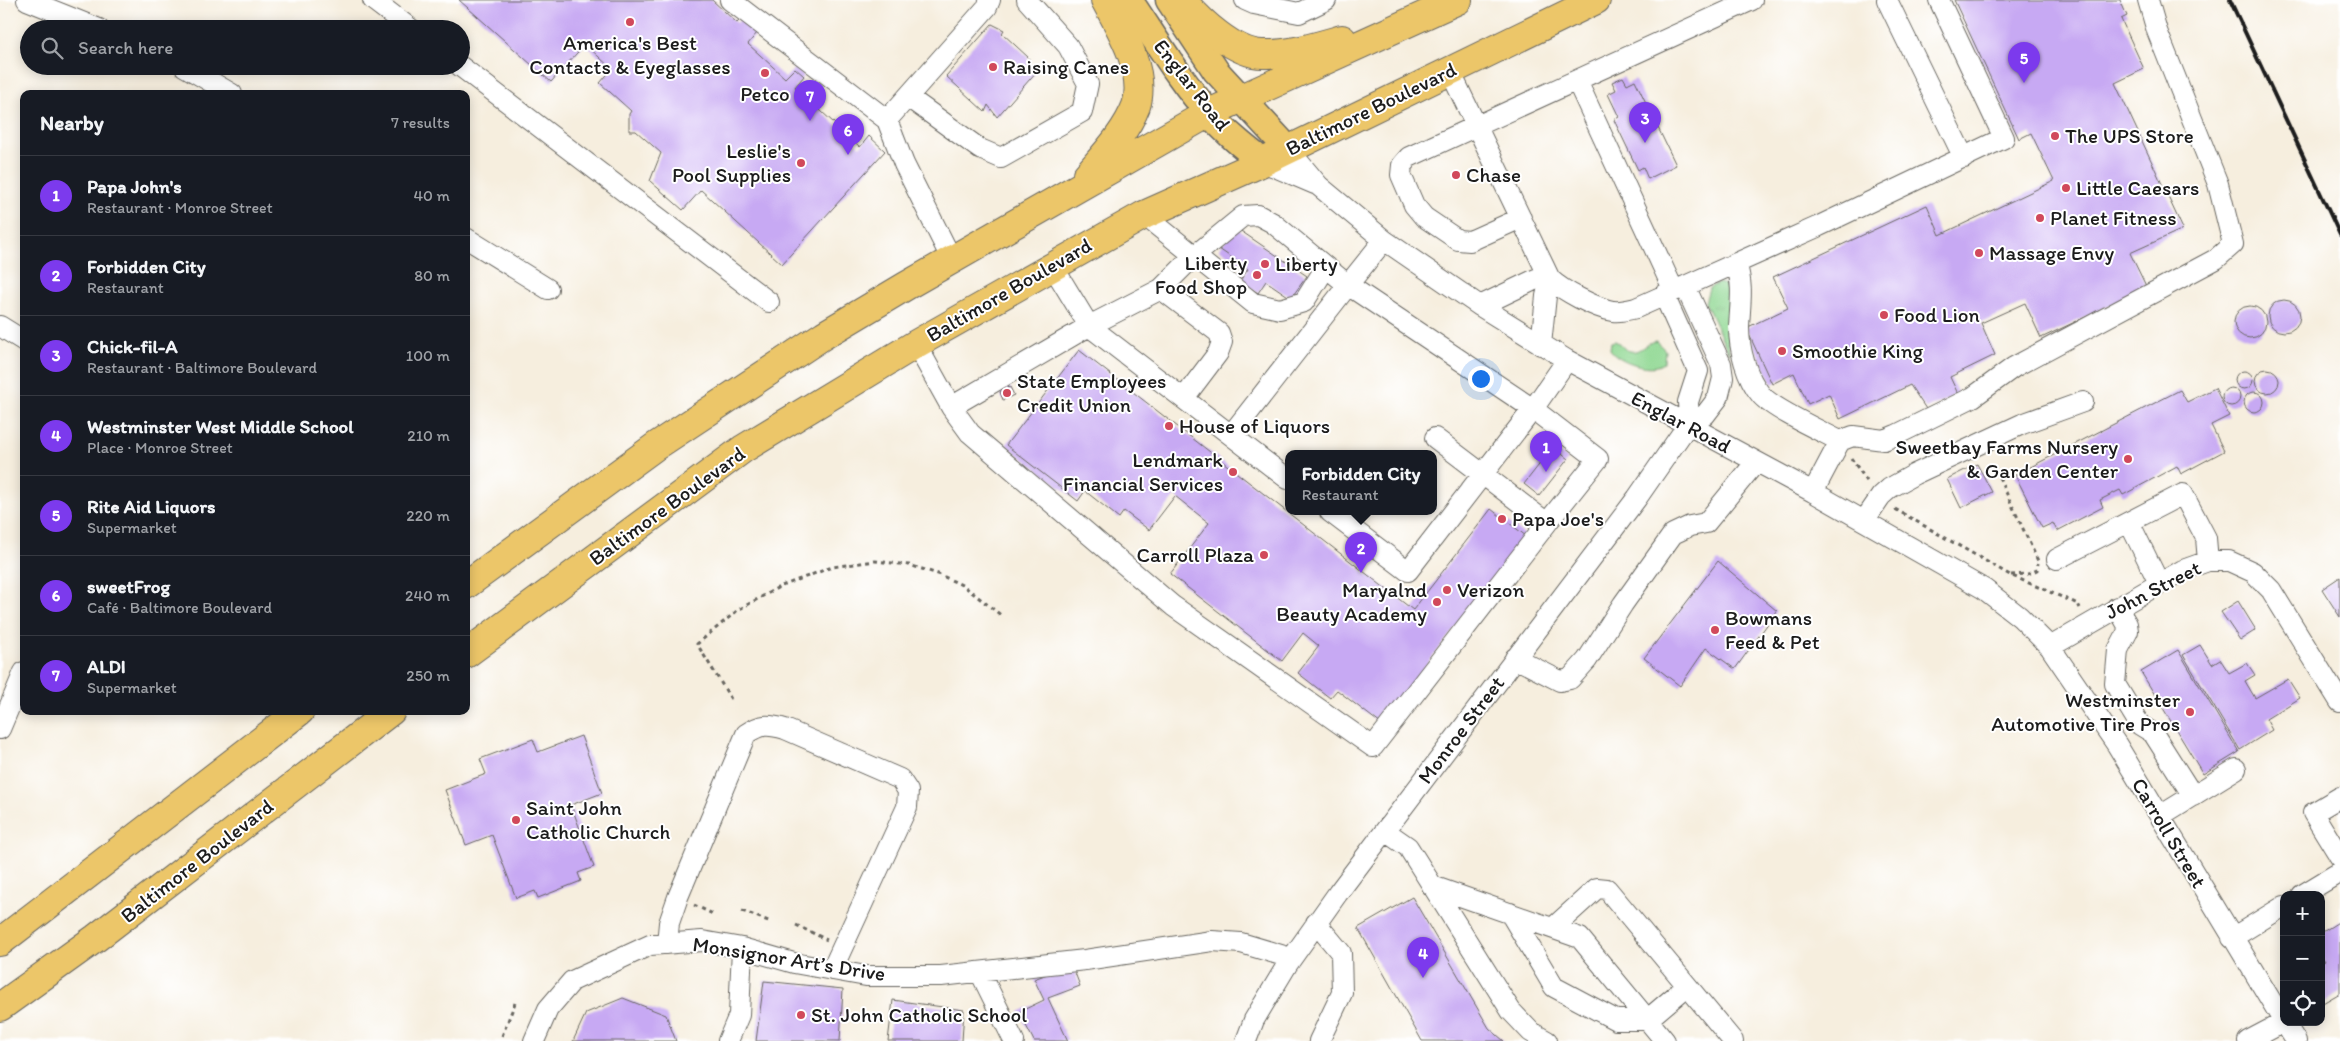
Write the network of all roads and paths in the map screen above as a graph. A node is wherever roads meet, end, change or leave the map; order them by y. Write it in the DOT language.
graph roads {
  1 [pos="27,0"];
  2 [pos="373,0"];
  3 [pos="730,0"];
  4 [pos="990,0"];
  5 [pos="1027,0"];
  6 [pos="1105,0"];
  7 [pos="1129,0"];
  8 [pos="1169,0"];
  9 [pos="1182,0"];
  10 [pos="1245,0"];
  11 [pos="1326,0"];
  12 [pos="1596,0"];
  13 [pos="1752,0"];
  14 [pos="1887,0"];
  15 [pos="1938,0"];
  16 [pos="2148,0"];
  17 [pos="1449,2"];
  18 [pos="1420,18"];
  19 [pos="77,20"];
  20 [pos="399,20"];
  21 [pos="1450,70"];
  22 [pos="470,74"];
  23 [pos="199,75"];
  24 [pos="1577,81"];
  25 [pos="225,90"];
  26 [pos="908,97"];
  27 [pos="1240,98"];
  28 [pos="1209,113"];
  29 [pos="887,120"];
  30 [pos="1478,128"];
  31 [pos="1288,149"];
  32 [pos="1964,158"];
  33 [pos="1263,162"];
  34 [pos="1319,186"];
  35 [pos="1052,203"];
  36 [pos="1144,215"];
  37 [pos="1521,218"];
  38 [pos="470,240"];
  39 [pos="1384,240"];
  40 [pos="1193,257"];
  41 [pos="952,260"];
  42 [pos="1736,263"];
  43 [pos="1052,265"];
  44 [pos="1326,267"];
  45 [pos="1550,279"];
  46 [pos="1348,285"];
  47 [pos="548,289"];
  48 [pos="1161,289"];
  49 [pos="1674,290"];
  50 [pos="769,302"];
  51 [pos="1480,306"];
  52 [pos="0,326"];
  53 [pos="1090,326"];
  54 [pos="20,338"];
  55 [pos="916,344"];
  56 [pos="1541,345"];
  57 [pos="1567,360"];
  58 [pos="1184,398"];
  59 [pos="2083,402"];
  60 [pos="951,406"];
  61 [pos="1533,409"];
  62 [pos="1687,426"];
  63 [pos="1231,435"];
  64 [pos="1435,438"];
  65 [pos="1840,441"];
  66 [pos="1850,458"];
  67 [pos="1756,462"];
  68 [pos="1483,475"];
  69 [pos="1999,477"];
  70 [pos="1285,478"];
  71 [pos="1872,487"];
  72 [pos="1813,492"];
  73 [pos="1893,508"];
  74 [pos="1334,515"];
  75 [pos="1864,522"];
  76 [pos="2129,522"];
  77 [pos="1547,523"];
  78 [pos="2057,559"];
  79 [pos="2208,561"];
  80 [pos="2037,570"];
  81 [pos="2010,575"];
  82 [pos="470,582"];
  83 [pos="2159,583"];
  84 [pos="2078,604"];
  85 [pos="2117,607"];
  86 [pos="1002,616"];
  87 [pos="2050,646"];
  88 [pos="470,651"];
  89 [pos="1515,658"];
  90 [pos="20,682"];
  91 [pos="2115,684"];
  92 [pos="731,699"];
  93 [pos="2088,702"];
  94 [pos="2340,702"];
  95 [pos="295,715"];
  96 [pos="386,715"];
  97 [pos="0,729"];
  98 [pos="2236,769"];
  99 [pos="2192,796"];
  100 [pos="2340,797"];
  101 [pos="2160,816"];
  102 [pos="1385,831"];
  103 [pos="2340,857"];
  104 [pos="2340,872"];
  105 [pos="1432,886"];
  106 [pos="2309,891"];
  107 [pos="692,904"];
  108 [pos="2280,908"];
  109 [pos="742,911"];
  110 [pos="1510,913"];
  111 [pos="713,914"];
  112 [pos="770,922"];
  113 [pos="1316,923"];
  114 [pos="796,925"];
  115 [pos="1552,928"];
  116 [pos="2232,938"];
  117 [pos="827,940"];
  118 [pos="0,942"];
  119 [pos="667,944"];
  120 [pos="742,948"];
  121 [pos="1291,958"];
  122 [pos="832,970"];
  123 [pos="980,972"];
  124 [pos="1687,986"];
  125 [pos="515,1003"];
  126 [pos="0,1007"];
  127 [pos="2280,1016"];
  128 [pos="1647,1020"];
  129 [pos="2280,1024"];
  130 [pos="2287,1026"];
  131 [pos="502,1036"];
  132 [pos="534,1041"];
  133 [pos="728,1041"];
  134 [pos="1014,1041"];
  135 [pos="1246,1041"];
  136 [pos="1319,1041"];
  137 [pos="1547,1041"];
  138 [pos="1664,1041"];
  139 [pos="1733,1041"];
  140 [pos="2248,1041"];
  141 [pos="2296,1041"];
  1 -- 19 [label="street"];
  2 -- 20 [label="street"];
  3 -- 29 [label="street"];
  4 -- 26 [label="street"];
  5 -- 26 [label="street"];
  6 -- 35 [label="highway"];
  7 -- 28 [label="main road, Englar Road"];
  8 -- 27 [label="main road, Englar Road"];
  9 -- 18 [label="highway"];
  10 -- 11 [label="street"];
  12 -- 21 [label="highway, Baltimore Boulevard"];
  13 -- 24 [label="street"];
  14 -- 32 [label="street"];
  15 -- 32 [label="street"];
  16 -- 65 [label="street"];
  17 -- 18 [label="highway"];
  18 -- 27 [label="highway"];
  21 -- 30 [label="street"];
  21 -- 31 [label="highway, Baltimore Boulevard"];
  22 -- 50 [label="street"];
  23 -- 25 [label="street"];
  24 -- 30 [label="street"];
  24 -- 49 [label="street"];
  26 -- 29 [label="street"];
  27 -- 28 [label="highway"];
  27 -- 31 [label="main road, Englar Road"];
  28 -- 33 [label="main road, Englar Road"];
  28 -- 35 [label="highway"];
  29 -- 41 [label="street"];
  30 -- 37 [label="street"];
  30 -- 37 [label="street"];
  31 -- 33 [label="highway, Baltimore Boulevard"];
  31 -- 34 [label="street, Englar Road"];
  32 -- 42 [label="street"];
  33 -- 34 [label="street, Englar Road"];
  33 -- 36 [label="highway, Baltimore Boulevard"];
  34 -- 39 [label="street, Englar Road"];
  35 -- 41 [label="highway"];
  36 -- 40 [label="street"];
  36 -- 43 [label="highway, Baltimore Boulevard"];
  37 -- 45 [label="street"];
  38 -- 47 [label="street"];
  39 -- 46 [label="street"];
  39 -- 51 [label="street, Englar Road"];
  40 -- 44 [label="street"];
  40 -- 44 [label="street"];
  40 -- 48 [label="street"];
  41 -- 82 [label="highway"];
  42 -- 49 [label="street"];
  42 -- 65 [label="street"];
  43 -- 53 [label="street"];
  43 -- 55 [label="highway, Baltimore Boulevard"];
  44 -- 46 [label="street"];
  45 -- 49 [label="street"];
  45 -- 51 [label="street"];
  45 -- 56 [label="street"];
  46 -- 61 [label="street"];
  46 -- 63 [label="street"];
  48 -- 53 [label="street"];
  48 -- 58 [label="street"];
  49 -- 62 [label="street"];
  51 -- 56 [label="street, Englar Road"];
  52 -- 54 [label="street"];
  53 -- 58 [label="street"];
  53 -- 60 [label="street"];
  55 -- 60 [label="street"];
  55 -- 88 [label="highway, Baltimore Boulevard"];
  56 -- 57 [label="street, Englar Road"];
  57 -- 61 [label="street"];
  57 -- 62 [label="street, Englar Road"];
  58 -- 63 [label="street"];
  59 -- 75 [label="street"];
  60 -- 77 [label="street"];
  61 -- 68 [label="street"];
  61 -- 77 [label="street"];
  62 -- 67 [label="street, Englar Road"];
  62 -- 89 [label="street, Monroe Street"];
  63 -- 70 [label="street"];
  64 -- 68 [label="street"];
  65 -- 72 [label="street"];
  66 -- 71 [label="path"];
  67 -- 72 [label="street, Englar Road"];
  67 -- 89 [label="street"];
  68 -- 74 [label="street"];
  68 -- 77 [label="street"];
  69 -- 78 [label="path"];
  72 -- 75 [label="street, Englar Road"];
  73 -- 81 [label="path"];
  75 -- 87 [label="street, Englar Road"];
  76 -- 78 [label="street"];
  76 -- 79 [label="street"];
  76 -- 83 [label="street"];
  79 -- 83 [label="street, John Street"];
  79 -- 94 [label="street, John Street"];
  80 -- 81 [label="path"];
  81 -- 84 [label="path"];
  83 -- 85 [label="street, John Street"];
  85 -- 87 [label="street, John Street"];
  85 -- 91 [label="street"];
  86 -- 92 [label="path"];
  87 -- 93 [label="street, Carroll Street"];
  89 -- 102 [label="street, Monroe Street"];
  90 -- 97 [label="street"];
  91 -- 93 [label="street"];
  91 -- 99 [label="street"];
  93 -- 101 [label="street, Carroll Street"];
  95 -- 118 [label="highway"];
  96 -- 126 [label="highway, Baltimore Boulevard"];
  98 -- 99 [label="street"];
  99 -- 101 [label="street"];
  100 -- 103 [label="street"];
  101 -- 116 [label="street, Carroll Street"];
  102 -- 105 [label="street"];
  102 -- 113 [label="street, Monroe Street"];
  104 -- 106 [label="street"];
  105 -- 110 [label="street"];
  105 -- 137 [label="street"];
  107 -- 111 [label="path"];
  108 -- 116 [label="street"];
  109 -- 112 [label="path"];
  110 -- 115 [label="street"];
  110 -- 128 [label="street"];
  113 -- 121 [label="street, Monroe Street"];
  113 -- 136 [label="street"];
  114 -- 117 [label="path"];
  115 -- 124 [label="street"];
  115 -- 128 [label="street"];
  116 -- 127 [label="street, Carroll Street"];
  119 -- 120 [label="street, Monsignor Art’s Drive"];
  119 -- 122 [label="street"];
  119 -- 132 [label="street, Monsignor Art’s Drive"];
  120 -- 122 [label="street, Monsignor Art’s Drive"];
  120 -- 133 [label="street"];
  121 -- 123 [label="street, Monsignor Art’s Drive"];
  121 -- 135 [label="street, Monroe Street"];
  122 -- 123 [label="street, Monsignor Art’s Drive"];
  123 -- 134 [label="street"];
  124 -- 128 [label="street"];
  124 -- 139 [label="street"];
  125 -- 131 [label="path"];
  128 -- 138 [label="street"];
  129 -- 140 [label="street"];
  130 -- 141 [label="street, Carroll Street"];
}
